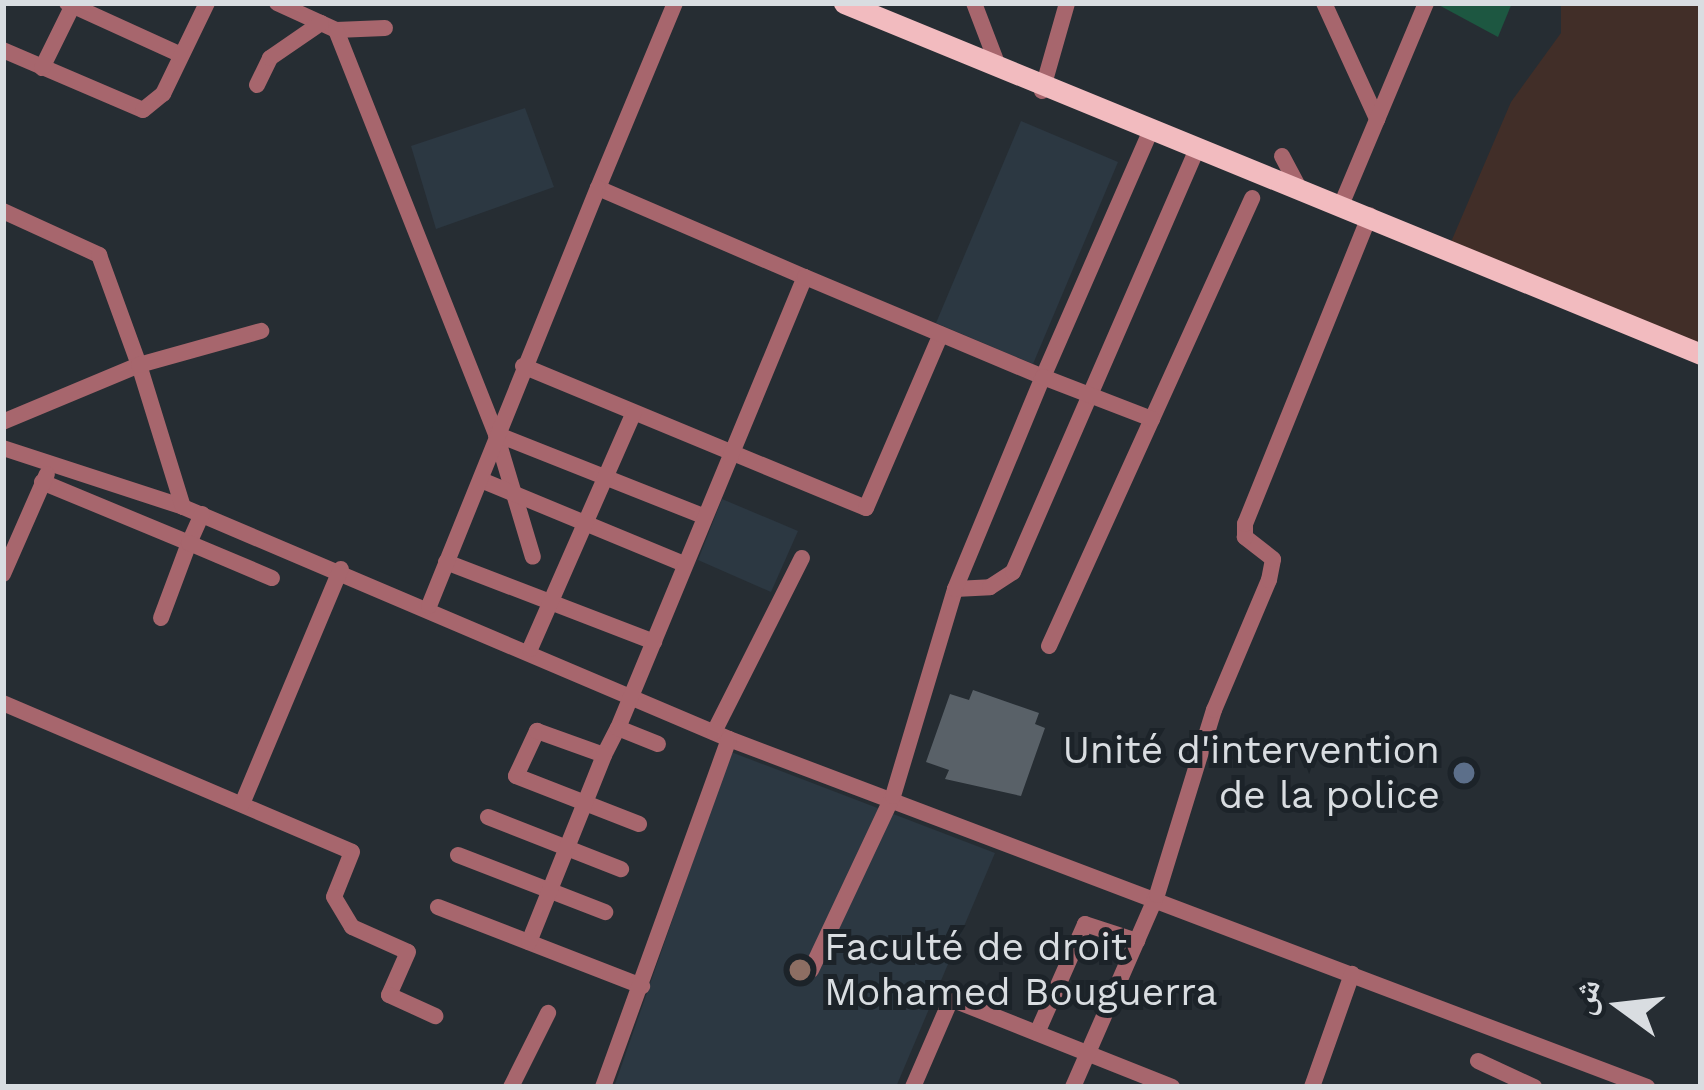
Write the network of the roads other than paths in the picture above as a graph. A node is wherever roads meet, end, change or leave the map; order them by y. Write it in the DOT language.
graph roads {
  1 [pos="207,3"];
  2 [pos="277,3"];
  3 [pos="675,3"];
  4 [pos="844,3"];
  5 [pos="974,3"];
  6 [pos="1067,3"];
  7 [pos="1324,3"];
  8 [pos="1426,3"];
  9 [pos="72,4"];
  10 [pos="328,27"];
  11 [pos="385,28"];
  12 [pos="3,50"];
  13 [pos="181,56"];
  14 [pos="998,66"];
  15 [pos="42,68"];
  16 [pos="257,85"];
  17 [pos="1042,92"];
  18 [pos="1377,119"];
  19 [pos="1151,130"];
  20 [pos="1197,148"];
  21 [pos="1282,156"];
  22 [pos="1298,186"];
  23 [pos="598,188"];
  24 [pos="1252,198"];
  25 [pos="1342,203"];
  26 [pos="3,212"];
  27 [pos="1370,215"];
  28 [pos="805,277"];
  29 [pos="261,331"];
  30 [pos="940,334"];
  31 [pos="1701,354"];
  32 [pos="139,365"];
  33 [pos="523,366"];
  34 [pos="1043,377"];
  35 [pos="1090,394"];
  36 [pos="633,414"];
  37 [pos="1152,419"];
  38 [pos="3,422"];
  39 [pos="496,434"];
  40 [pos="3,448"];
  41 [pos="729,455"];
  42 [pos="54,463"];
  43 [pos="603,474"];
  44 [pos="481,480"];
  45 [pos="42,482"];
  46 [pos="515,493"];
  47 [pos="183,507"];
  48 [pos="202,514"];
  49 [pos="703,516"];
  50 [pos="584,521"];
  51 [pos="189,543"];
  52 [pos="533,556"];
  53 [pos="802,558"];
  54 [pos="446,562"];
  55 [pos="685,564"];
  56 [pos="341,569"];
  57 [pos="3,574"];
  58 [pos="272,578"];
  59 [pos="955,589"];
  60 [pos="549,604"];
  61 [pos="429,606"];
  62 [pos="161,618"];
  63 [pos="654,642"];
  64 [pos="1049,646"];
  65 [pos="530,650"];
  66 [pos="632,695"];
  67 [pos="3,704"];
  68 [pos="617,728"];
  69 [pos="722,735"];
  70 [pos="658,743"];
  71 [pos="604,755"];
  72 [pos="892,796"];
  73 [pos="584,803"];
  74 [pos="242,804"];
  75 [pos="488,817"];
  76 [pos="639,824"];
  77 [pos="566,848"];
  78 [pos="458,855"];
  79 [pos="621,869"];
  80 [pos="550,891"];
  81 [pos="1157,895"];
  82 [pos="438,907"];
  83 [pos="605,912"];
  84 [pos="1137,941"];
  85 [pos="529,942"];
  86 [pos="811,970"];
  87 [pos="1352,974"];
  88 [pos="642,986"];
  89 [pos="548,1013"];
  90 [pos="435,1016"];
  91 [pos="1037,1033"];
  92 [pos="1088,1053"];
  93 [pos="1478,1061"];
  94 [pos="511,1087"];
  95 [pos="603,1087"];
  96 [pos="914,1087"];
  97 [pos="1073,1087"];
  98 [pos="1172,1087"];
  99 [pos="1312,1087"];
  100 [pos="1534,1087"];
  101 [pos="1647,1087"];
  1 -- 13 [label="street"];
  2 -- 10 [label="street"];
  3 -- 23 [label="street"];
  4 -- 14 [label="main road"];
  5 -- 14 [label="street"];
  6 -- 17 [label="street"];
  7 -- 18 [label="street"];
  8 -- 18 [label="street"];
  9 -- 13 [label="street"];
  9 -- 15 [label="street"];
  10 -- 11 [label="street"];
  10 -- 16 [label="street"];
  10 -- 39 [label="street"];
  12 -- 15 [label="street"];
  13 -- 15 [label="street"];
  14 -- 17 [label="main road"];
  17 -- 19 [label="main road"];
  18 -- 25 [label="street"];
  19 -- 20 [label="main road"];
  19 -- 34 [label="street"];
  20 -- 22 [label="main road"];
  20 -- 35 [label="street"];
  21 -- 22 [label="street"];
  22 -- 25 [label="main road"];
  23 -- 28 [label="street"];
  23 -- 33 [label="street"];
  24 -- 37 [label="street"];
  25 -- 27 [label="main road"];
  26 -- 32 [label="street"];
  27 -- 31 [label="main road"];
  27 -- 81 [label="street"];
  28 -- 30 [label="street"];
  28 -- 41 [label="street"];
  29 -- 32 [label="street"];
  30 -- 34 [label="street"];
  30 -- 41 [label="street"];
  32 -- 38 [label="street"];
  32 -- 47 [label="street"];
  33 -- 36 [label="street"];
  33 -- 39 [label="street"];
  34 -- 35 [label="street"];
  34 -- 59 [label="street"];
  35 -- 37 [label="street"];
  35 -- 59 [label="street"];
  36 -- 41 [label="street"];
  36 -- 43 [label="street"];
  37 -- 64 [label="street"];
  39 -- 43 [label="street"];
  39 -- 44 [label="street"];
  39 -- 46 [label="street"];
  40 -- 42 [label="street"];
  41 -- 49 [label="street"];
  42 -- 45 [label="street"];
  42 -- 47 [label="street"];
  43 -- 49 [label="street"];
  43 -- 50 [label="street"];
  44 -- 46 [label="street"];
  44 -- 54 [label="street"];
  45 -- 51 [label="street"];
  45 -- 57 [label="street"];
  46 -- 50 [label="street"];
  46 -- 52 [label="street"];
  47 -- 48 [label="street"];
  48 -- 51 [label="street"];
  48 -- 56 [label="street"];
  49 -- 55 [label="street"];
  50 -- 55 [label="street"];
  50 -- 60 [label="street"];
  51 -- 58 [label="street"];
  51 -- 62 [label="street"];
  53 -- 69 [label="street"];
  54 -- 60 [label="street"];
  54 -- 61 [label="street"];
  55 -- 63 [label="street"];
  56 -- 61 [label="street"];
  56 -- 74 [label="street"];
  59 -- 72 [label="street"];
  60 -- 63 [label="street"];
  60 -- 65 [label="street"];
  61 -- 65 [label="street"];
  63 -- 66 [label="street"];
  65 -- 66 [label="street"];
  66 -- 68 [label="street"];
  66 -- 69 [label="street"];
  67 -- 74 [label="street"];
  68 -- 70 [label="street"];
  68 -- 71 [label="street"];
  69 -- 72 [label="street"];
  69 -- 88 [label="street"];
  71 -- 73 [label="street"];
  71 -- 73 [label="street"];
  72 -- 81 [label="street"];
  72 -- 86 [label="street"];
  73 -- 76 [label="street"];
  73 -- 77 [label="street"];
  74 -- 90 [label="street"];
  75 -- 77 [label="street"];
  77 -- 79 [label="street"];
  77 -- 80 [label="street"];
  78 -- 80 [label="street"];
  80 -- 83 [label="street"];
  80 -- 85 [label="street"];
  81 -- 84 [label="street"];
  81 -- 87 [label="street"];
  82 -- 85 [label="street"];
  84 -- 91 [label="street"];
  84 -- 92 [label="street"];
  85 -- 88 [label="street"];
  87 -- 99 [label="street"];
  87 -- 101 [label="street"];
  88 -- 95 [label="street"];
  89 -- 94 [label="street"];
  91 -- 92 [label="street"];
  91 -- 96 [label="street"];
  92 -- 97 [label="street"];
  92 -- 98 [label="street"];
  93 -- 100 [label="street"];
}
